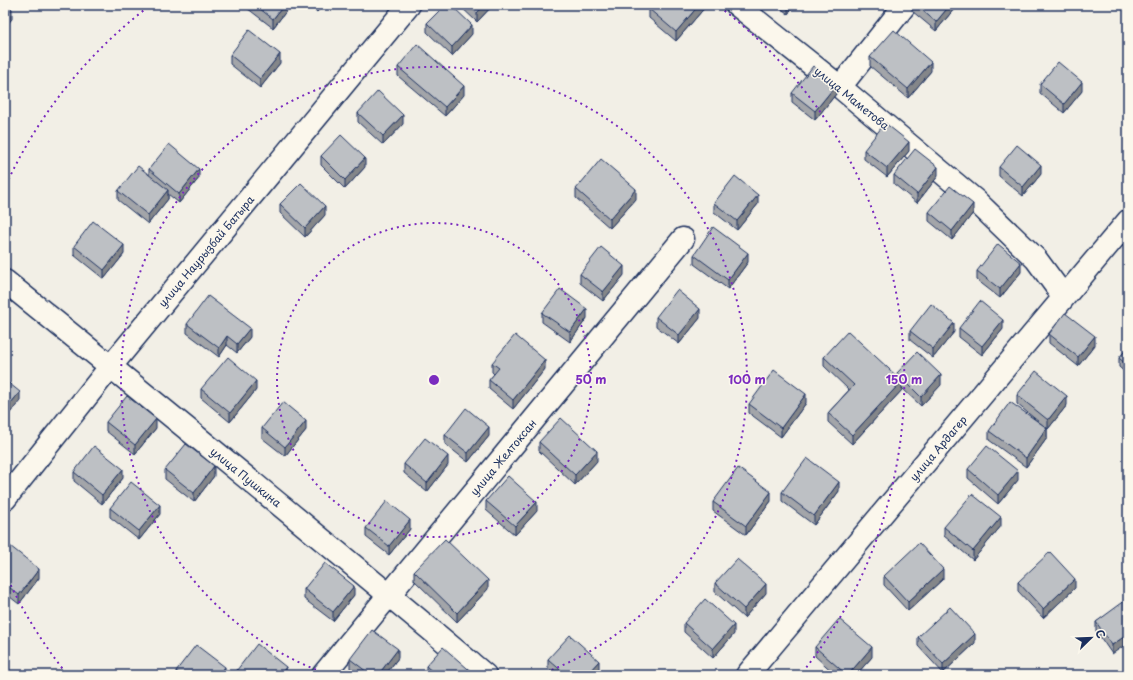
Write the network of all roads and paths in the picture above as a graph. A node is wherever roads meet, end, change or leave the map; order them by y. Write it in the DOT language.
graph roads {
  1 [pos="409,5"];
  2 [pos="737,5"];
  3 [pos="905,5"];
  4 [pos="840,87"];
  5 [pos="1128,221"];
  6 [pos="683,239"];
  7 [pos="5,281"];
  8 [pos="1064,298"];
  9 [pos="111,366"];
  10 [pos="5,499"];
  11 [pos="390,595"];
  12 [pos="323,675"];
  13 [pos="485,675"];
  14 [pos="747,675"];
  1 -- 9 [label="street, улица Наурызбай Батыра"];
  2 -- 4 [label="street, улица Маметова"];
  3 -- 4 [label="street"];
  4 -- 8 [label="street, улица Маметова"];
  5 -- 8 [label="street, улица Ардагер"];
  6 -- 11 [label="street, улица Желтоксан"];
  7 -- 9 [label="street, улица Пушкина"];
  8 -- 14 [label="street, улица Ардагер"];
  9 -- 10 [label="street, улица Наурызбай Батыра"];
  9 -- 11 [label="street, улица Пушкина"];
  11 -- 12 [label="street, улица Желтоксан"];
  11 -- 13 [label="street, улица Пушкина"];
}
